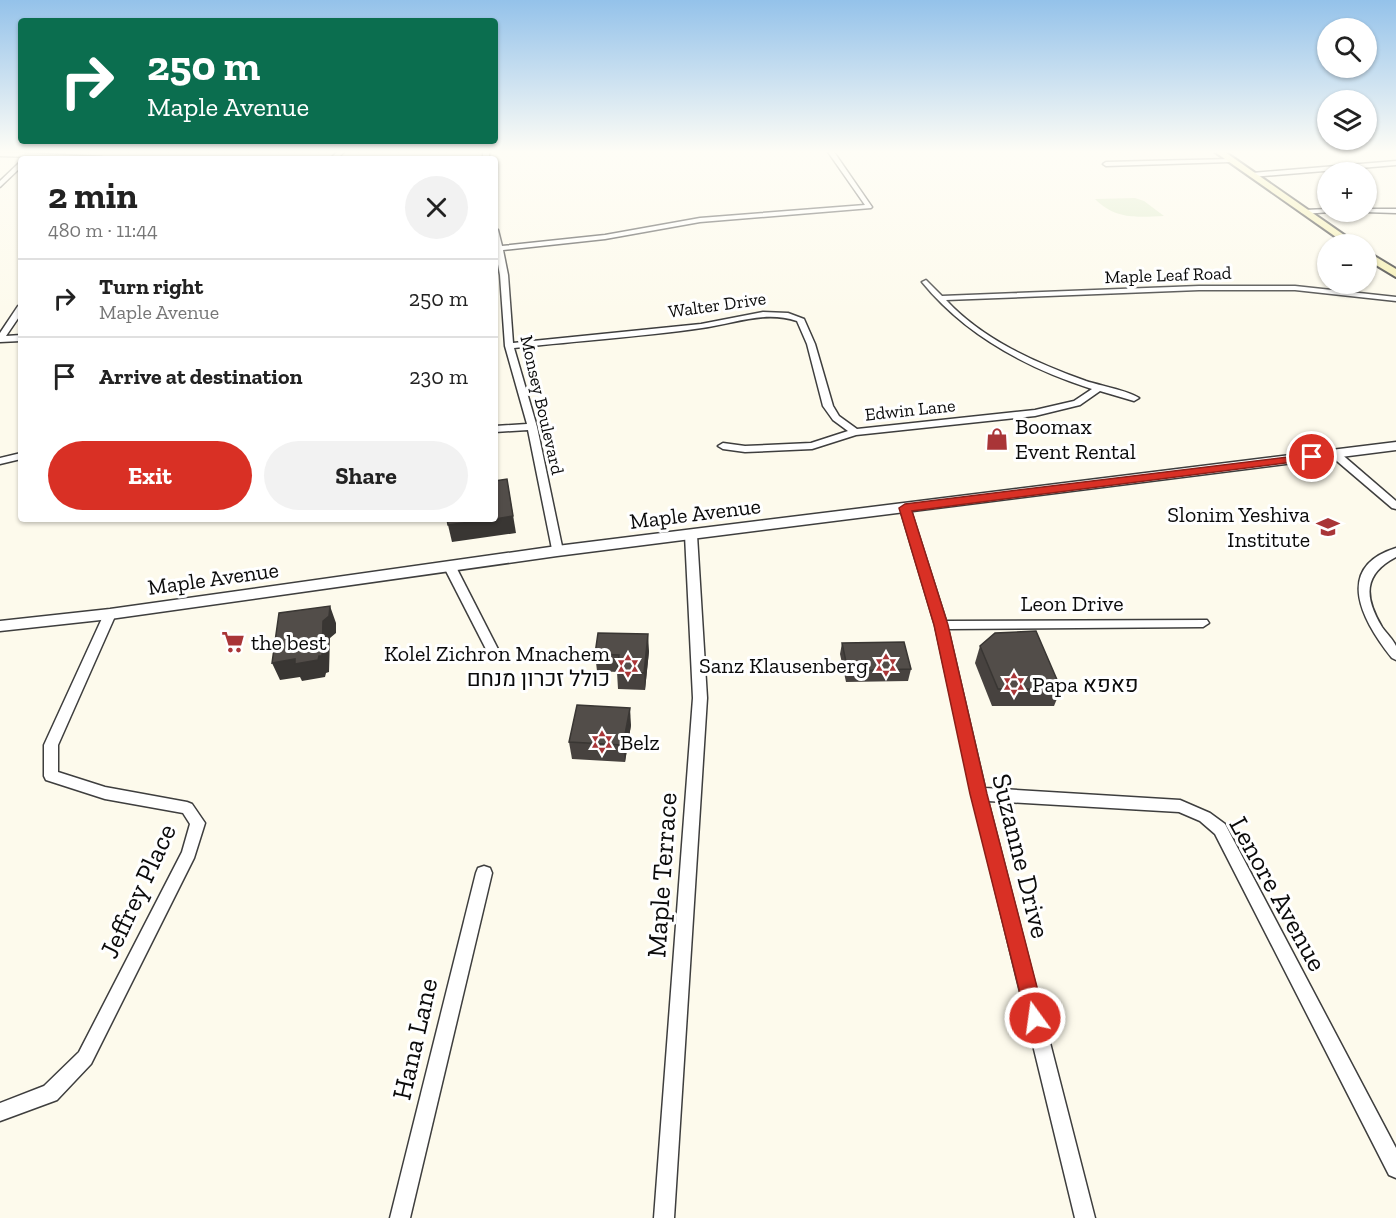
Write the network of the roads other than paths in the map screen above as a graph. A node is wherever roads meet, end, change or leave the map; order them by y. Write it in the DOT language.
graph roads {
  1 [pos="845,209"];
  2 [pos="1300,209"];
  3 [pos="1377,211"];
  4 [pos="1396,211"];
  5 [pos="1304,212"];
  6 [pos="1317,212"];
  7 [pos="1337,234"];
  8 [pos="498,241"];
  9 [pos="500,248"];
  10 [pos="1377,261"];
  11 [pos="1396,274"];
  12 [pos="499,275"];
  13 [pos="926,282"];
  14 [pos="941,298"];
  15 [pos="1396,298"];
  16 [pos="18,312"];
  17 [pos="0,339"];
  18 [pos="18,339"];
  19 [pos="509,346"];
  20 [pos="1098,389"];
  21 [pos="1134,398"];
  22 [pos="532,427"];
  23 [pos="498,429"];
  24 [pos="855,432"];
  25 [pos="723,446"];
  26 [pos="1396,447"];
  27 [pos="1335,454"];
  28 [pos="18,457"];
  29 [pos="0,461"];
  30 [pos="1396,506"];
  31 [pos="905,508"];
  32 [pos="691,535"];
  33 [pos="557,551"];
  34 [pos="1396,552"];
  35 [pos="450,567"];
  36 [pos="110,614"];
  37 [pos="1203,623"];
  38 [pos="941,625"];
  39 [pos="0,626"];
  40 [pos="1396,655"];
  41 [pos="496,657"];
  42 [pos="979,794"];
  43 [pos="484,873"];
  44 [pos="0,1112"];
  45 [pos="1396,1167"];
  46 [pos="400,1218"];
  47 [pos="664,1218"];
  48 [pos="1085,1218"];
  1 -- 9 [label="street"];
  2 -- 5 [label="main road"];
  3 -- 4 [label="street"];
  5 -- 6 [label="street"];
  5 -- 7 [label="main road"];
  8 -- 9 [label="street, Monsey Boulevard"];
  9 -- 12 [label="street, Monsey Boulevard"];
  10 -- 11 [label="main road"];
  12 -- 19 [label="street, Monsey Boulevard"];
  13 -- 14 [label="street"];
  14 -- 15 [label="street, Maple Leaf Road"];
  14 -- 20 [label="street"];
  16 -- 17 [label="street"];
  17 -- 18 [label="street"];
  19 -- 22 [label="street, Monsey Boulevard"];
  19 -- 24 [label="street, Walter Drive"];
  20 -- 21 [label="street"];
  20 -- 24 [label="street, Edwin Lane"];
  22 -- 23 [label="street"];
  22 -- 33 [label="street, Monsey Boulevard"];
  24 -- 25 [label="street, Edwin Lane"];
  26 -- 27 [label="street, Maple Avenue"];
  27 -- 30 [label="street"];
  27 -- 31 [label="street, Maple Avenue"];
  28 -- 29 [label="street"];
  31 -- 32 [label="street, Maple Avenue"];
  31 -- 38 [label="street, Suzanne Drive"];
  32 -- 33 [label="street, Maple Avenue"];
  32 -- 47 [label="street, Maple Terrace"];
  33 -- 35 [label="street, Maple Avenue"];
  34 -- 40 [label="street"];
  35 -- 36 [label="street, Maple Avenue"];
  35 -- 41 [label="street"];
  36 -- 39 [label="street, Maple Avenue"];
  36 -- 44 [label="street, Jeffrey Place"];
  37 -- 38 [label="street, Leon Drive"];
  38 -- 42 [label="street, Suzanne Drive"];
  42 -- 45 [label="street, Lenore Avenue"];
  42 -- 48 [label="street, Suzanne Drive"];
  43 -- 46 [label="street, Hana Lane"];
}
